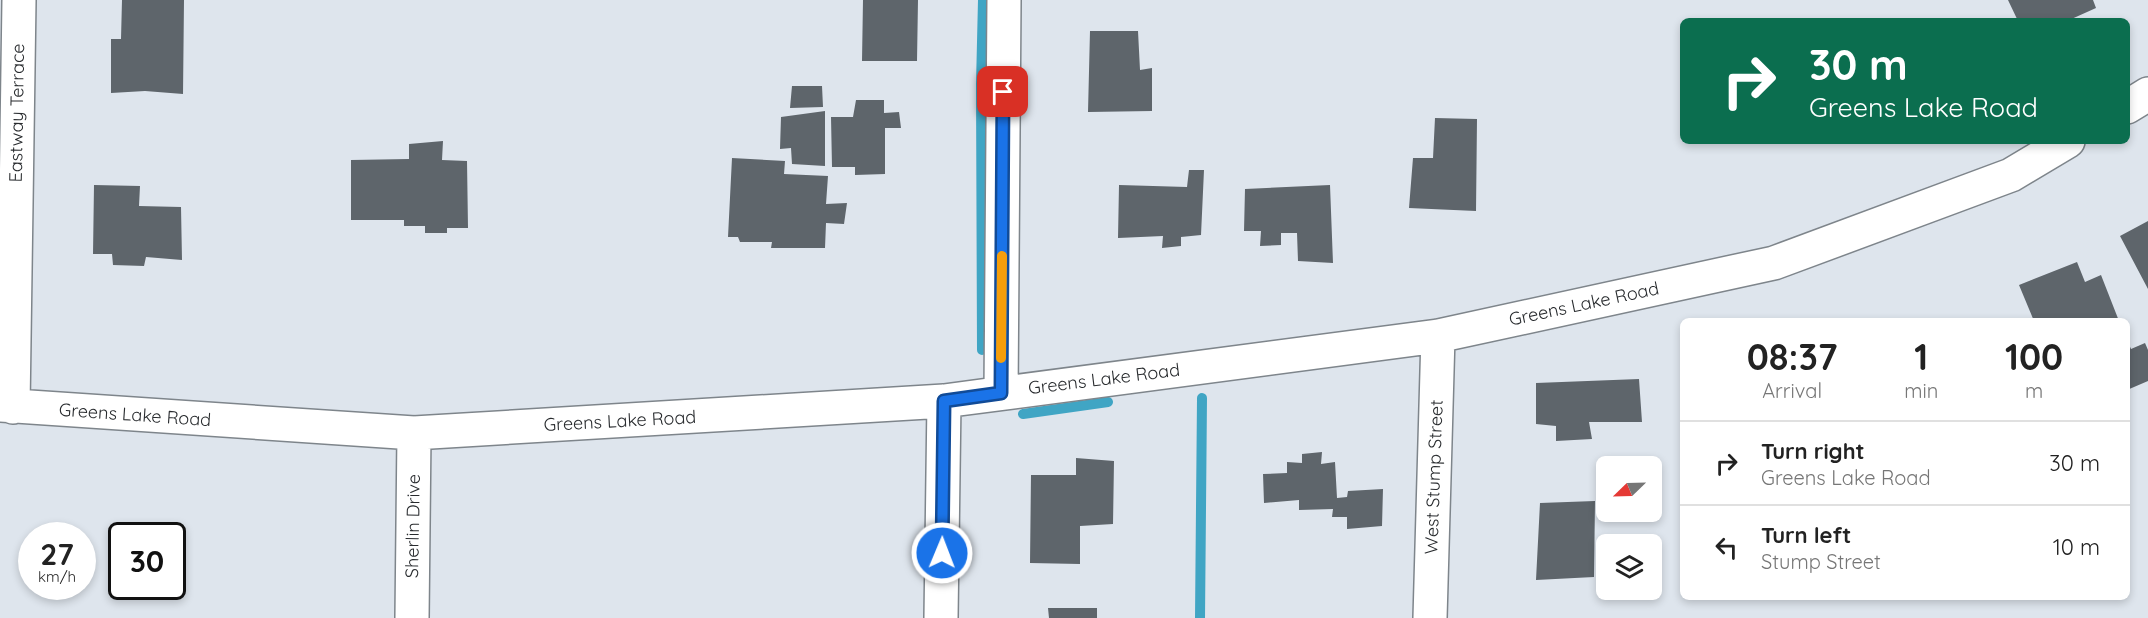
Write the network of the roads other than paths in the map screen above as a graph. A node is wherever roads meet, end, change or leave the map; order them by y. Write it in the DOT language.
graph roads {
  1 [pos="19,0"];
  2 [pos="1004,0"];
  3 [pos="2148,94"];
  4 [pos="2130,104"];
  5 [pos="2063,144"];
  6 [pos="1438,336"];
  7 [pos="1001,393"];
  8 [pos="944,401"];
  9 [pos="6,406"];
  10 [pos="414,433"];
  11 [pos="412,618"];
  12 [pos="941,618"];
  13 [pos="1430,618"];
  1 -- 9 [label="street, Eastway Terrace"];
  2 -- 7 [label="street"];
  3 -- 4 [label="street"];
  5 -- 6 [label="street, Greens Lake Road"];
  6 -- 7 [label="street, Greens Lake Road"];
  6 -- 13 [label="street, West Stump Street"];
  7 -- 8 [label="street, Greens Lake Road"];
  8 -- 10 [label="street, Greens Lake Road"];
  8 -- 12 [label="street"];
  9 -- 10 [label="street, Greens Lake Road"];
  10 -- 11 [label="street, Sherlin Drive"];
}
